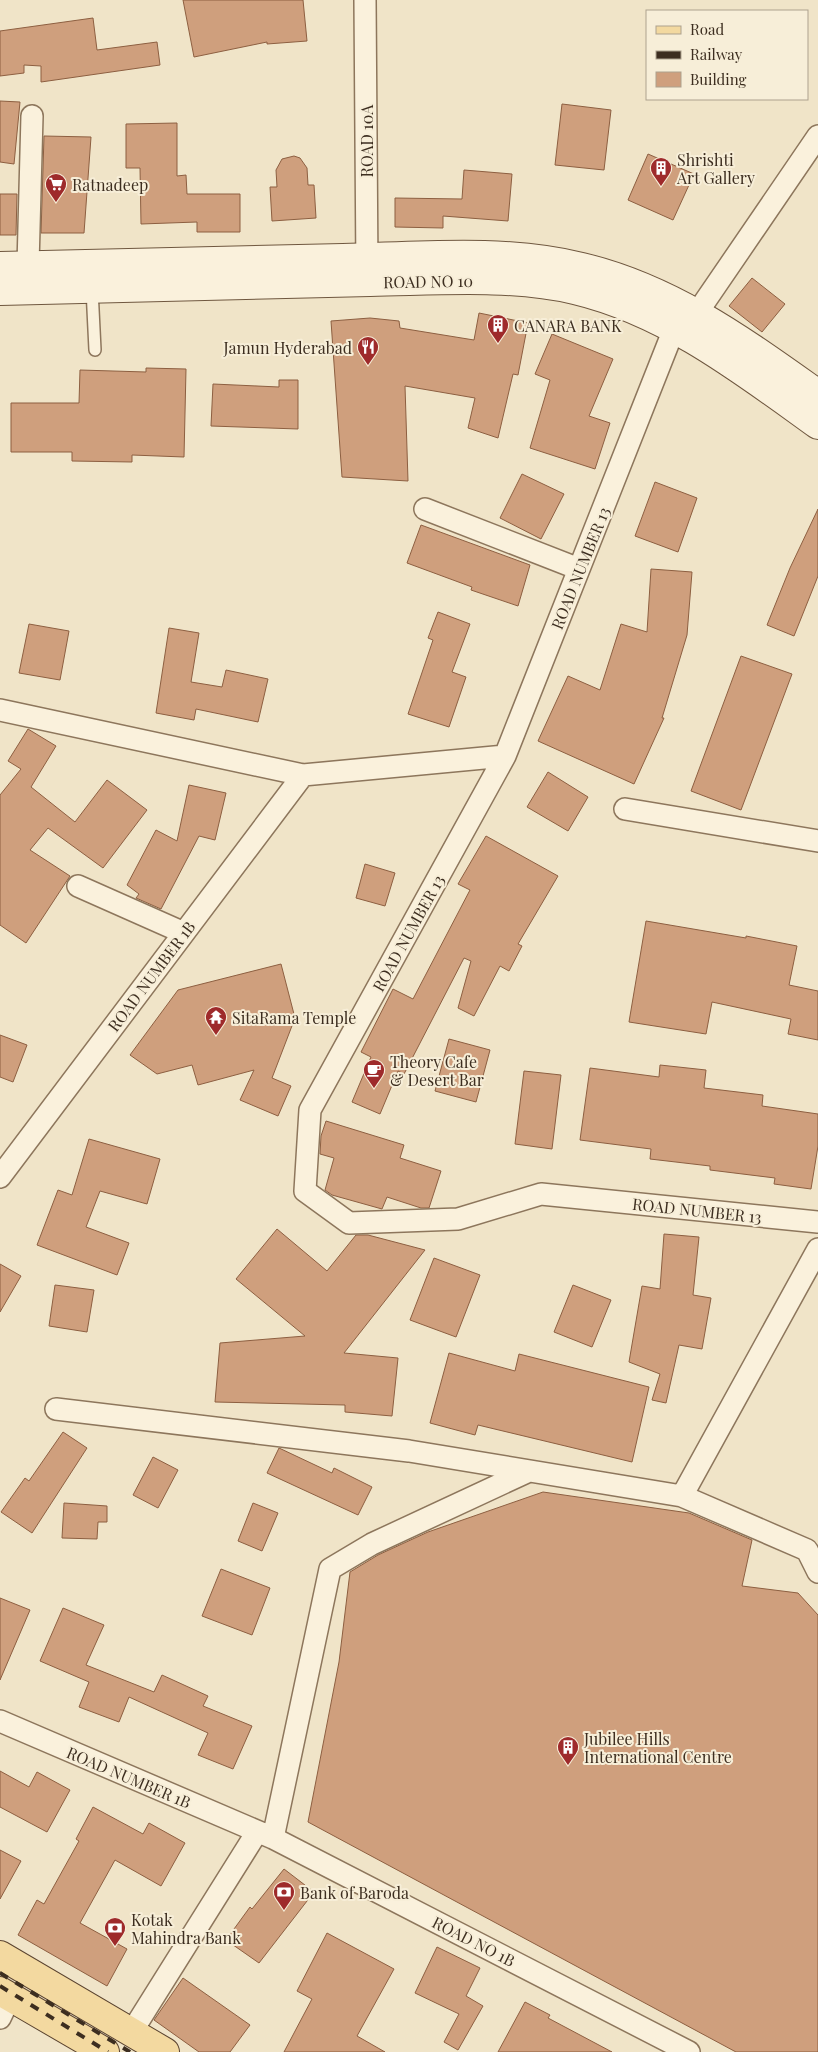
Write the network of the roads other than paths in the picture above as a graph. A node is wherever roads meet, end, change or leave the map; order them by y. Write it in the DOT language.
graph roads {
  1 [pos="365,0"];
  2 [pos="32,116"];
  3 [pos="818,136"];
  4 [pos="28,265"];
  5 [pos="0,266"];
  6 [pos="367,270"];
  7 [pos="92,289"];
  8 [pos="0,291"];
  9 [pos="696,312"];
  10 [pos="674,329"];
  11 [pos="94,350"];
  12 [pos="818,394"];
  13 [pos="818,425"];
  14 [pos="425,509"];
  15 [pos="579,568"];
  16 [pos="0,710"];
  17 [pos="505,756"];
  18 [pos="303,775"];
  19 [pos="626,810"];
  20 [pos="818,841"];
  21 [pos="78,886"];
  22 [pos="184,933"];
  23 [pos="0,1178"];
  24 [pos="818,1222"];
  25 [pos="818,1249"];
  26 [pos="56,1409"];
  27 [pos="529,1471"];
  28 [pos="682,1496"];
  29 [pos="818,1572"];
  30 [pos="0,1721"];
  31 [pos="265,1835"];
  32 [pos="0,1956"];
  33 [pos="3,2002"];
  34 [pos="131,2032"];
  35 [pos="105,2052"];
  36 [pos="165,2052"];
  37 [pos="689,2052"];
  1 -- 6 [label="street, ROAD 10A"];
  2 -- 4 [label="street"];
  3 -- 9 [label="street"];
  4 -- 5 [label="main road, ROAD NO 10"];
  4 -- 6 [label="main road, ROAD NO 10"];
  6 -- 7 [label="main road, ROAD NO 10"];
  6 -- 9 [label="main road, ROAD NO 10"];
  6 -- 10 [label="main road, ROAD NO 10"];
  7 -- 8 [label="main road, ROAD NO 10"];
  7 -- 11 [label="lane"];
  9 -- 12 [label="main road, ROAD NO 10"];
  10 -- 13 [label="main road, ROAD NO 10"];
  10 -- 15 [label="street, ROAD NUMBER 13"];
  14 -- 15 [label="street"];
  15 -- 17 [label="street, ROAD NUMBER 13"];
  16 -- 18 [label="street"];
  17 -- 18 [label="street"];
  17 -- 24 [label="street, ROAD NUMBER 13"];
  18 -- 22 [label="street, ROAD NUMBER 1B"];
  19 -- 20 [label="street"];
  21 -- 22 [label="street"];
  22 -- 23 [label="street, ROAD NUMBER 1B"];
  25 -- 28 [label="street"];
  26 -- 27 [label="street"];
  27 -- 28 [label="street"];
  27 -- 31 [label="street"];
  28 -- 29 [label="street"];
  30 -- 31 [label="street, ROAD NUMBER 1B"];
  31 -- 34 [label="street"];
  31 -- 37 [label="street, ROAD NO 1B"];
  32 -- 34 [label="main road"];
  33 -- 35 [label="main road"];
  34 -- 36 [label="main road"];
}
